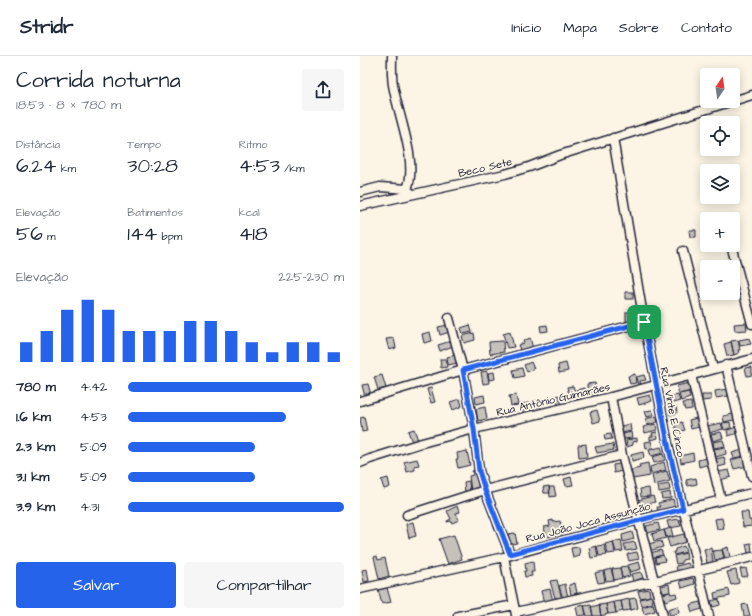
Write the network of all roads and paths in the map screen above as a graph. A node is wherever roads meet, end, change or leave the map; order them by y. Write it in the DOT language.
graph roads {
  1 [pos="392,56"];
  2 [pos="752,95"];
  3 [pos="613,138"];
  4 [pos="360,192"];
  5 [pos="410,192"];
  6 [pos="360,206"];
  7 [pos="683,251"];
  8 [pos="733,252"];
  9 [pos="449,318"];
  10 [pos="644,322"];
  11 [pos="752,324"];
  12 [pos="752,359"];
  13 [pos="726,365"];
  14 [pos="713,369"];
  15 [pos="463,370"];
  16 [pos="691,375"];
  17 [pos="656,384"];
  18 [pos="610,397"];
  19 [pos="360,401"];
  20 [pos="474,429"];
  21 [pos="622,455"];
  22 [pos="360,463"];
  23 [pos="752,476"];
  24 [pos="485,490"];
  25 [pos="752,493"];
  26 [pos="721,500"];
  27 [pos="683,509"];
  28 [pos="407,515"];
  29 [pos="638,520"];
  30 [pos="507,555"];
  31 [pos="752,557"];
  32 [pos="698,571"];
  33 [pos="655,581"];
  34 [pos="360,589"];
  35 [pos="516,611"];
  36 [pos="458,616"];
  37 [pos="663,616"];
  38 [pos="710,616"];
  1 -- 5 [label="street"];
  2 -- 3 [label="street, Beco Sete"];
  3 -- 5 [label="street, Beco Sete"];
  3 -- 10 [label="street, Rua Vinte E Cinco"];
  4 -- 5 [label="street"];
  5 -- 6 [label="street, Beco Sete"];
  7 -- 14 [label="street"];
  8 -- 11 [label="street"];
  9 -- 15 [label="street"];
  10 -- 15 [label="street"];
  10 -- 17 [label="street, Rua Vinte E Cinco"];
  12 -- 13 [label="street, Rua Antônio Guimarães"];
  13 -- 14 [label="street, Rua Antônio Guimarães"];
  13 -- 23 [label="street"];
  14 -- 16 [label="street, Rua Antônio Guimarães"];
  15 -- 19 [label="street"];
  15 -- 20 [label="street"];
  16 -- 17 [label="street, Rua Antônio Guimarães"];
  16 -- 26 [label="street"];
  17 -- 18 [label="street, Rua Antônio Guimarães"];
  17 -- 27 [label="street, Rua Vinte E Cinco"];
  18 -- 20 [label="street, Rua Antônio Guimarães"];
  18 -- 21 [label="street"];
  20 -- 22 [label="street, Rua Antônio Guimarães"];
  20 -- 24 [label="street"];
  21 -- 24 [label="street"];
  21 -- 29 [label="street"];
  24 -- 28 [label="street"];
  24 -- 30 [label="street"];
  25 -- 26 [label="street, Rua João Joca Assunção"];
  26 -- 27 [label="street, Rua João Joca Assunção"];
  27 -- 29 [label="street, Rua João Joca Assunção"];
  27 -- 32 [label="street, Rua Vinte E Cinco"];
  29 -- 30 [label="street, Rua João Joca Assunção"];
  29 -- 33 [label="street"];
  30 -- 34 [label="street, Rua João Joca Assunção"];
  30 -- 35 [label="street"];
  31 -- 32 [label="street"];
  32 -- 33 [label="street"];
  32 -- 38 [label="street, Rua Vinte E Cinco"];
  33 -- 35 [label="street"];
  33 -- 37 [label="street"];
  35 -- 36 [label="street"];
}
